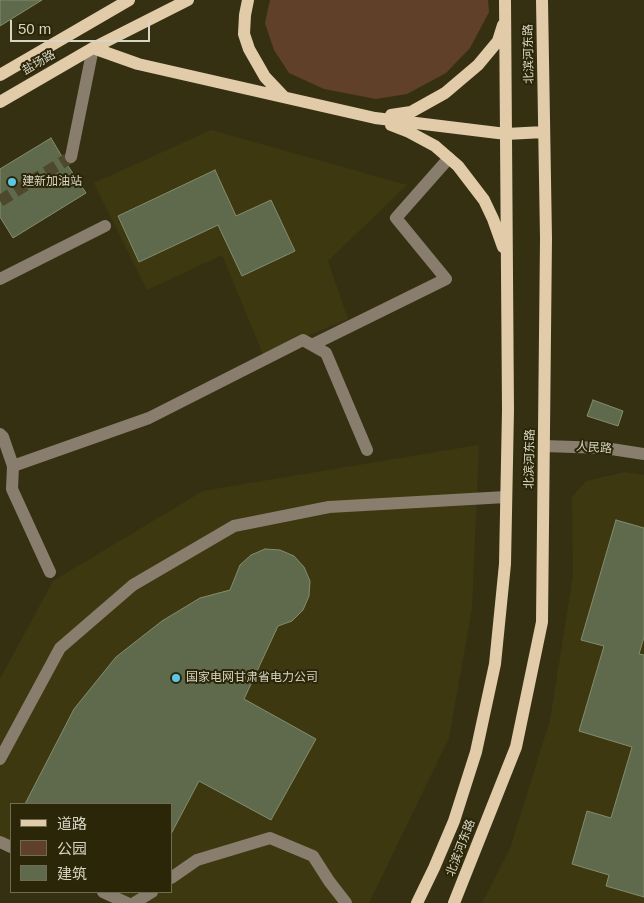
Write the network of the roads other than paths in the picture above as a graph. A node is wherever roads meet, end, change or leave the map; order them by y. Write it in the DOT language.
graph roads {
  1 [pos="129,0"];
  2 [pos="188,0"];
  3 [pos="248,0"];
  4 [pos="505,0"];
  5 [pos="542,0"];
  6 [pos="506,16"];
  7 [pos="93,48"];
  8 [pos="0,75"];
  9 [pos="284,97"];
  10 [pos="0,102"];
  11 [pos="375,118"];
  12 [pos="544,132"];
  13 [pos="506,134"];
  14 [pos="71,157"];
  15 [pos="449,158"];
  16 [pos="105,226"];
  17 [pos="507,256"];
  18 [pos="0,279"];
  19 [pos="312,345"];
  20 [pos="0,434"];
  21 [pos="544,446"];
  22 [pos="366,450"];
  23 [pos="644,454"];
  24 [pos="13,466"];
  25 [pos="506,498"];
  26 [pos="50,572"];
  27 [pos="0,759"];
  28 [pos="172,877"];
  29 [pos="105,893"];
  30 [pos="150,893"];
  31 [pos="127,903"];
  32 [pos="134,903"];
  33 [pos="346,903"];
  34 [pos="417,903"];
  35 [pos="454,903"];
  1 -- 8 [label="main road, 盐场路"];
  2 -- 7 [label="main road, 盐场路"];
  3 -- 9 [label="main road"];
  4 -- 6 [label="main road, 北滨河东路"];
  5 -- 12 [label="main road, 北滨河东路"];
  6 -- 11 [label="main road"];
  6 -- 13 [label="main road, 北滨河东路"];
  7 -- 9 [label="main road"];
  7 -- 10 [label="main road, 盐场路"];
  7 -- 14 [label="street"];
  9 -- 11 [label="main road"];
  11 -- 13 [label="main road"];
  11 -- 15 [label="main road"];
  12 -- 13 [label="main road"];
  12 -- 21 [label="main road, 北滨河东路"];
  13 -- 17 [label="main road, 北滨河东路"];
  15 -- 17 [label="main road"];
  15 -- 19 [label="street"];
  16 -- 18 [label="street"];
  17 -- 25 [label="main road, 北滨河东路"];
  19 -- 22 [label="street"];
  19 -- 24 [label="street"];
  20 -- 24 [label="street"];
  21 -- 23 [label="street, 人民路"];
  21 -- 35 [label="main road, 北滨河东路"];
  24 -- 26 [label="street"];
  25 -- 27 [label="street"];
  25 -- 34 [label="main road, 北滨河东路"];
  28 -- 33 [label="street"];
  29 -- 31 [label="street"];
  30 -- 32 [label="street"];
}
